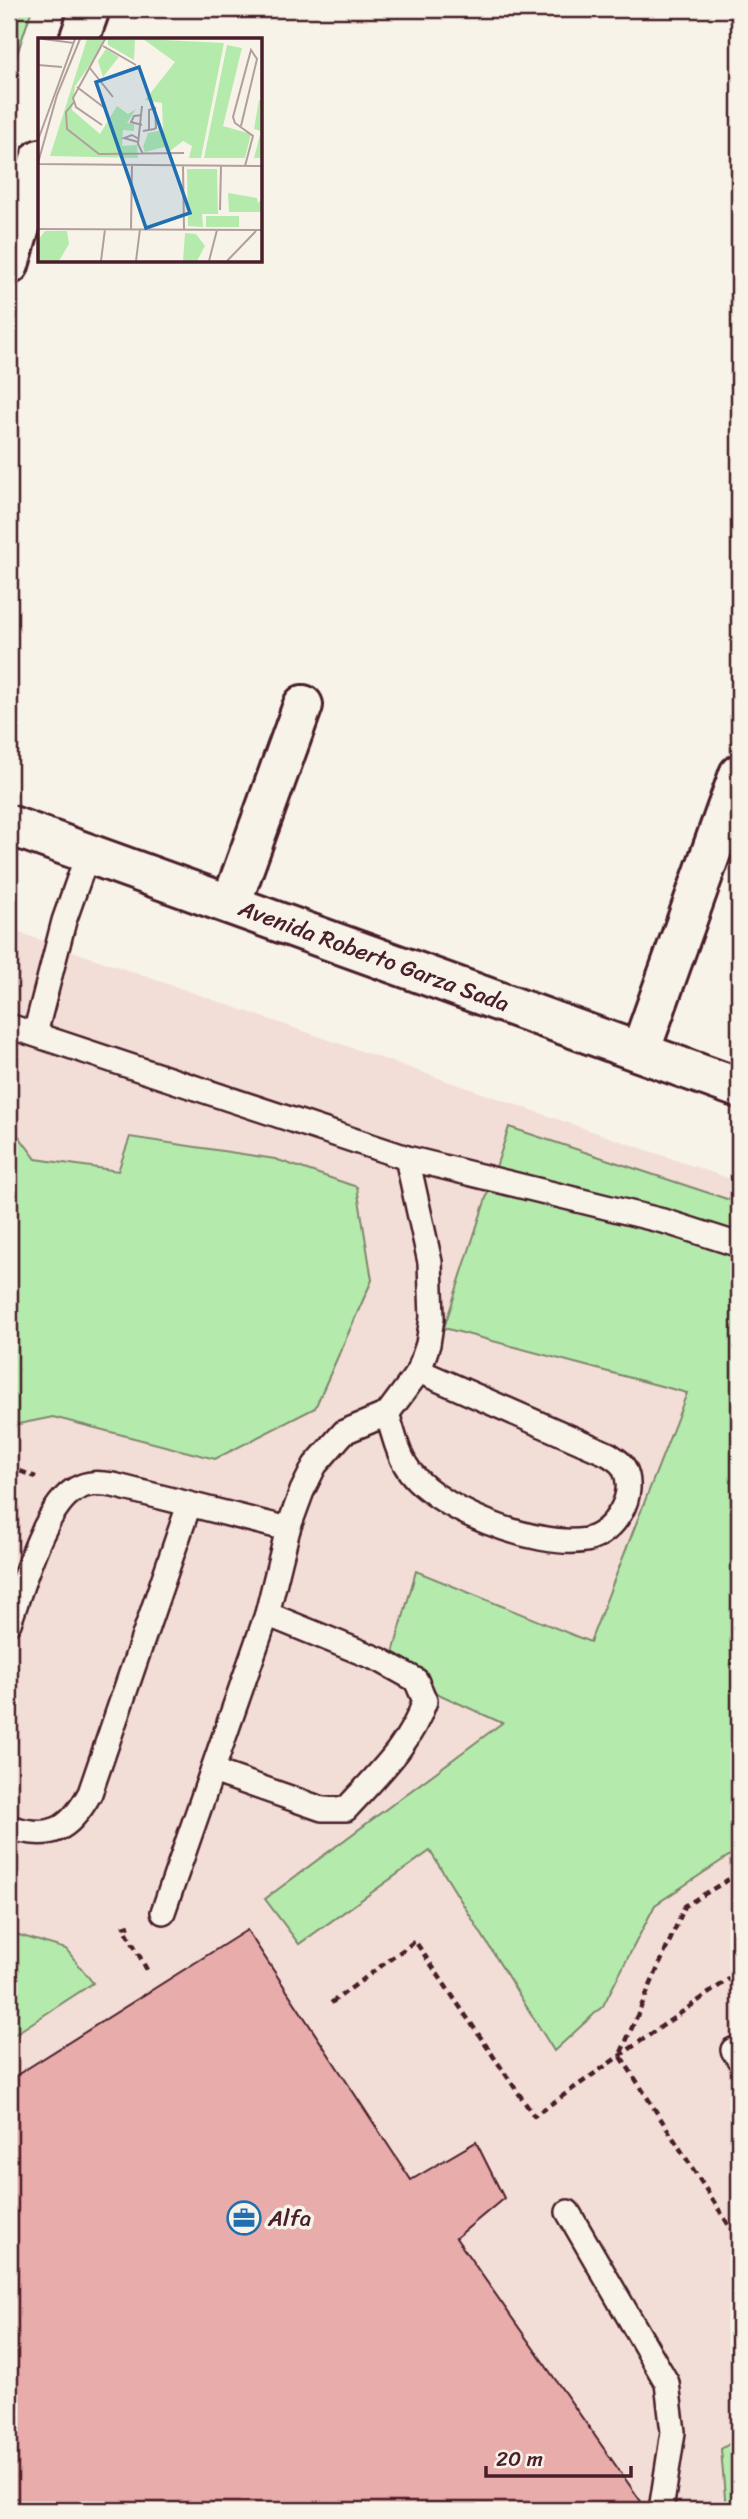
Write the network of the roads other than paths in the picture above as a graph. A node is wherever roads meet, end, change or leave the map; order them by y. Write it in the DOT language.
graph roads {
  1 [pos="90,9"];
  2 [pos="80,38"];
  3 [pos="38,166"];
  4 [pos="9,265"];
  5 [pos="303,705"];
  6 [pos="739,774"];
  7 [pos="9,825"];
  8 [pos="88,853"];
  9 [pos="231,904"];
  10 [pos="9,1026"];
  11 [pos="35,1034"];
  12 [pos="640,1052"];
  13 [pos="739,1088"];
  14 [pos="407,1158"];
  15 [pos="739,1245"];
  16 [pos="419,1371"];
  17 [pos="387,1414"];
  18 [pos="189,1505"];
  19 [pos="288,1529"];
  20 [pos="267,1614"];
  21 [pos="9,1623"];
  22 [pos="213,1771"];
  23 [pos="9,1828"];
  24 [pos="163,1912"];
  25 [pos="568,2212"];
  26 [pos="661,2510"];
  1 -- 2 [label="street"];
  3 -- 4 [label="street"];
  5 -- 9 [label="street"];
  6 -- 12 [label="street"];
  7 -- 8 [label="street, Avenida Roberto Garza Sada"];
  8 -- 9 [label="street, Avenida Roberto Garza Sada"];
  8 -- 11 [label="lane"];
  9 -- 12 [label="street, Avenida Roberto Garza Sada"];
  10 -- 11 [label="lane"];
  11 -- 14 [label="lane"];
  12 -- 13 [label="street, Avenida Roberto Garza Sada"];
  14 -- 15 [label="lane"];
  14 -- 16 [label="lane"];
  16 -- 17 [label="lane"];
  16 -- 17 [label="lane"];
  17 -- 19 [label="lane"];
  18 -- 19 [label="lane"];
  18 -- 21 [label="lane"];
  18 -- 23 [label="lane"];
  19 -- 20 [label="lane"];
  20 -- 22 [label="lane"];
  20 -- 22 [label="lane"];
  22 -- 24 [label="lane"];
  25 -- 26 [label="lane"];
}
